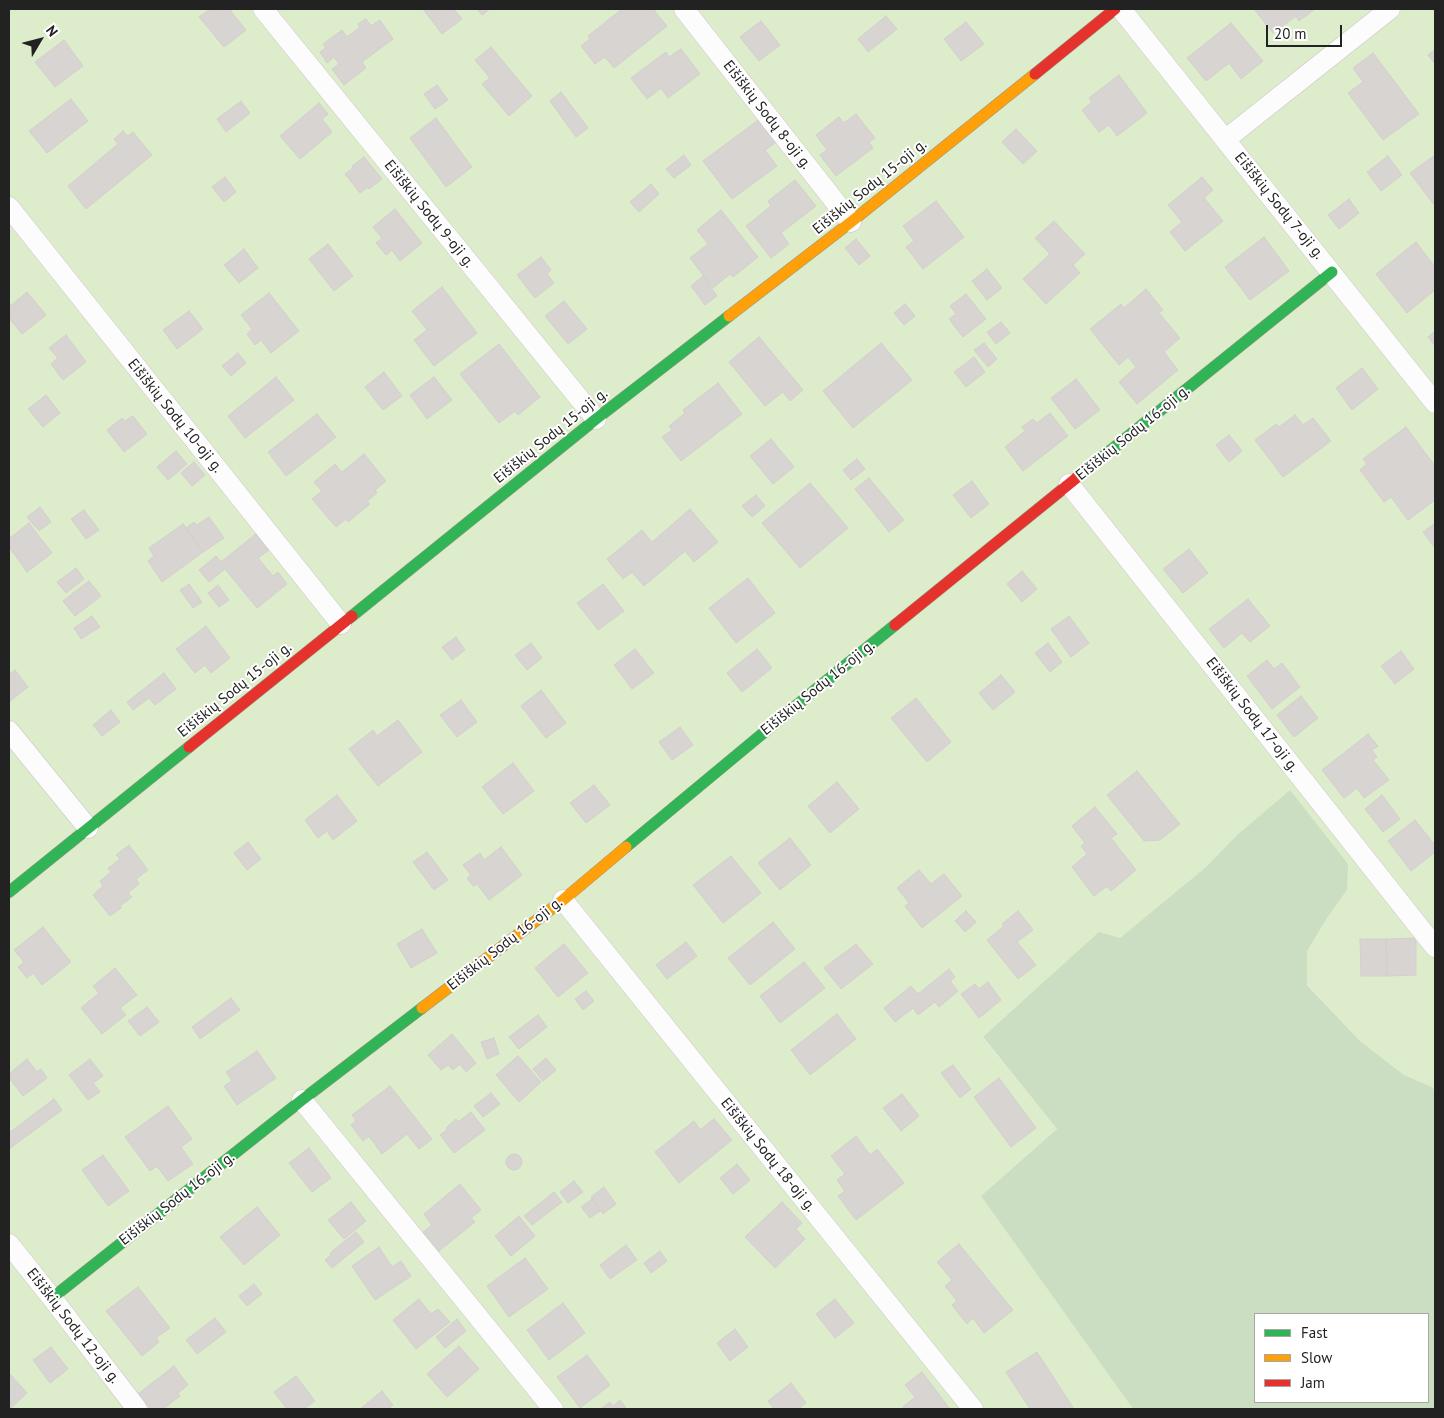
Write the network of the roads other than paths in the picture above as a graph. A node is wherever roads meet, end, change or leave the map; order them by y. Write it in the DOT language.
graph roads {
  1 [pos="263,9"];
  2 [pos="684,9"];
  3 [pos="1115,9"];
  4 [pos="1121,9"];
  5 [pos="1390,9"];
  6 [pos="1226,139"];
  7 [pos="9,207"];
  8 [pos="851,222"];
  9 [pos="1332,272"];
  10 [pos="1435,403"];
  11 [pos="596,419"];
  12 [pos="1070,484"];
  13 [pos="341,624"];
  14 [pos="9,731"];
  15 [pos="88,828"];
  16 [pos="9,892"];
  17 [pos="563,900"];
  18 [pos="1435,947"];
  19 [pos="302,1100"];
  20 [pos="9,1244"];
  21 [pos="52,1298"];
  22 [pos="137,1409"];
  23 [pos="552,1409"];
  24 [pos="973,1409"];
  1 -- 11 [label="street, Eišiškių Sodų 9-oji g."];
  2 -- 8 [label="street, Eišiškių Sodų 8-oji g."];
  3 -- 8 [label="street, Eišiškių Sodų 15-oji g."];
  4 -- 6 [label="street, Eišiškių Sodų 7-oji g."];
  5 -- 6 [label="street"];
  6 -- 9 [label="street, Eišiškių Sodų 7-oji g."];
  7 -- 13 [label="street, Eišiškių Sodų 10-oji g."];
  8 -- 11 [label="street, Eišiškių Sodų 15-oji g."];
  9 -- 10 [label="street, Eišiškių Sodų 7-oji g."];
  9 -- 12 [label="street, Eišiškių Sodų 16-oji g."];
  11 -- 13 [label="street, Eišiškių Sodų 15-oji g."];
  12 -- 17 [label="street, Eišiškių Sodų 16-oji g."];
  12 -- 18 [label="street, Eišiškių Sodų 17-oji g."];
  13 -- 15 [label="street, Eišiškių Sodų 15-oji g."];
  14 -- 15 [label="street"];
  15 -- 16 [label="street, Eišiškių Sodų 15-oji g."];
  17 -- 19 [label="street, Eišiškių Sodų 16-oji g."];
  17 -- 24 [label="street, Eišiškių Sodų 18-oji g."];
  19 -- 21 [label="street, Eišiškių Sodų 16-oji g."];
  19 -- 23 [label="street"];
  20 -- 21 [label="street, Eišiškių Sodų 12-oji g."];
  21 -- 22 [label="street, Eišiškių Sodų 12-oji g."];
}
